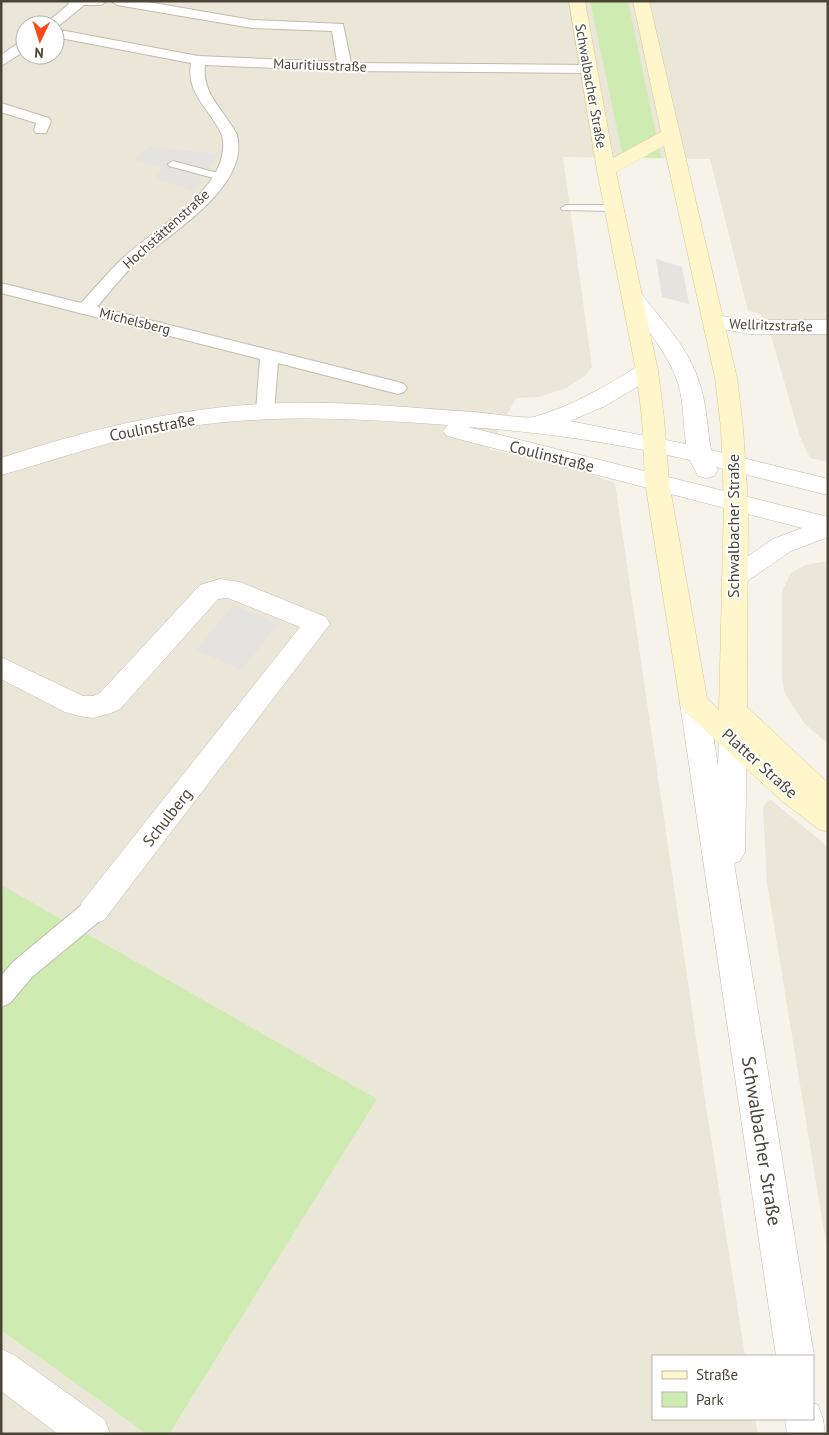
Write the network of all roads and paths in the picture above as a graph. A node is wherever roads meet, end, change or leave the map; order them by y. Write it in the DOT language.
graph roads {
  1 [pos="101,1"];
  2 [pos="117,1"];
  3 [pos="577,1"];
  4 [pos="641,1"];
  5 [pos="78,2"];
  6 [pos="63,15"];
  7 [pos="65,35"];
  8 [pos="15,52"];
  9 [pos="198,60"];
  10 [pos="1,62"];
  11 [pos="345,67"];
  12 [pos="588,69"];
  13 [pos="1,107"];
  14 [pos="41,130"];
  15 [pos="671,134"];
  16 [pos="173,164"];
  17 [pos="606,170"];
  18 [pos="221,177"];
  19 [pos="566,208"];
  20 [pos="614,208"];
  21 [pos="1,288"];
  22 [pos="633,296"];
  23 [pos="85,309"];
  24 [pos="715,321"];
  25 [pos="828,327"];
  26 [pos="269,356"];
  27 [pos="646,371"];
  28 [pos="398,388"];
  29 [pos="265,411"];
  30 [pos="368,411"];
  31 [pos="529,423"];
  32 [pos="654,444"];
  33 [pos="700,456"];
  34 [pos="734,464"];
  35 [pos="1,467"];
  36 [pos="656,482"];
  37 [pos="828,487"];
  38 [pos="736,503"];
  39 [pos="828,526"];
  40 [pos="734,578"];
  41 [pos="1,667"];
  42 [pos="694,703"];
  43 [pos="733,724"];
  44 [pos="828,802"];
  45 [pos="828,820"];
  46 [pos="93,911"];
  47 [pos="729,926"];
  48 [pos="1,996"];
  49 [pos="795,1355"];
  50 [pos="1,1368"];
  51 [pos="804,1420"];
  52 [pos="91,1434"];
  53 [pos="806,1434"];
  1 -- 5 [label="street"];
  2 -- 11 [label="street"];
  3 -- 12 [label="main road, Schwalbacher Straße"];
  4 -- 15 [label="main road, Schwalbacher Straße"];
  5 -- 6 [label="street"];
  7 -- 9 [label="street, Mauritiusstraße"];
  8 -- 10 [label="street"];
  9 -- 11 [label="street, Mauritiusstraße"];
  9 -- 18 [label="street, Hochstättenstraße"];
  11 -- 12 [label="street, Mauritiusstraße"];
  12 -- 17 [label="main road, Schwalbacher Straße"];
  13 -- 14 [label="street"];
  15 -- 17 [label="main road, Schwalbacher Straße"];
  15 -- 24 [label="main road, Schwalbacher Straße"];
  16 -- 18 [label="lane"];
  17 -- 20 [label="main road, Schwalbacher Straße"];
  18 -- 23 [label="street, Hochstättenstraße"];
  19 -- 20 [label="lane"];
  20 -- 22 [label="main road, Schwalbacher Straße"];
  21 -- 23 [label="street, Michelsberg"];
  22 -- 27 [label="main road, Schwalbacher Straße"];
  22 -- 33 [label="street"];
  23 -- 26 [label="street, Michelsberg"];
  24 -- 25 [label="street, Wellritzstraße"];
  24 -- 34 [label="main road, Schwalbacher Straße"];
  26 -- 28 [label="street, Michelsberg"];
  26 -- 29 [label="street"];
  27 -- 31 [label="street"];
  27 -- 32 [label="main road, Schwalbacher Straße"];
  29 -- 30 [label="street, Coulinstraße"];
  29 -- 35 [label="street, Coulinstraße"];
  30 -- 31 [label="street, Coulinstraße"];
  30 -- 36 [label="street, Coulinstraße"];
  31 -- 32 [label="street, Coulinstraße"];
  32 -- 33 [label="street, Coulinstraße"];
  32 -- 36 [label="main road, Schwalbacher Straße"];
  33 -- 34 [label="street, Coulinstraße"];
  33 -- 38 [label="street"];
  34 -- 37 [label="street, Coulinstraße"];
  34 -- 38 [label="main road, Schwalbacher Straße"];
  36 -- 38 [label="street, Coulinstraße"];
  36 -- 42 [label="main road, Schwalbacher Straße"];
  38 -- 39 [label="street, Coulinstraße"];
  38 -- 40 [label="main road, Schwalbacher Straße"];
  39 -- 40 [label="street"];
  40 -- 43 [label="main road, Schwalbacher Straße"];
  41 -- 46 [label="street, Schulberg"];
  42 -- 43 [label="main road, Platter Straße"];
  42 -- 47 [label="street, Schwalbacher Straße"];
  43 -- 44 [label="main road, Platter Straße"];
  43 -- 45 [label="main road, Platter Straße"];
  43 -- 47 [label="street, Schwalbacher Straße"];
  46 -- 48 [label="street, Schulberg"];
  47 -- 49 [label="street, Schwalbacher Straße"];
  50 -- 52 [label="street"];
  51 -- 53 [label="street"];
}
